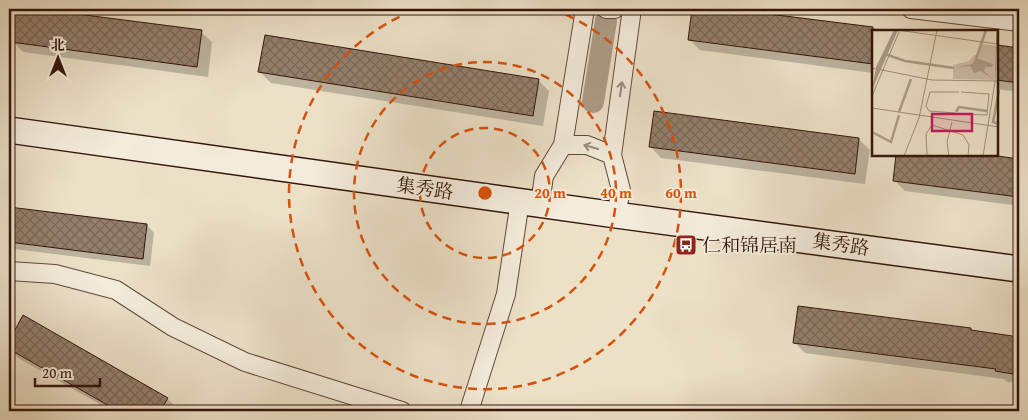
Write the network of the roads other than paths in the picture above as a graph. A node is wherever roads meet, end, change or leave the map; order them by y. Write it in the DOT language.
graph roads {
  1 [pos="585,9"];
  2 [pos="606,9"];
  3 [pos="616,9"];
  4 [pos="630,9"];
  5 [pos="911,9"];
  6 [pos="1019,22"];
  7 [pos="9,130"];
  8 [pos="563,145"];
  9 [pos="612,155"];
  10 [pos="530,202"];
  11 [pos="616,215"];
  12 [pos="1019,269"];
  13 [pos="9,271"];
  14 [pos="402,411"];
  15 [pos="469,411"];
  1 -- 8 [label="street"];
  2 -- 3 [label="street"];
  9 -- 4 [label="street, one-way"];
  5 -- 6 [label="street"];
  7 -- 10 [label="street, 集秀路"];
  9 -- 8 [label="street, one-way"];
  8 -- 10 [label="street"];
  9 -- 11 [label="street"];
  10 -- 11 [label="street, 集秀路"];
  10 -- 15 [label="street"];
  11 -- 12 [label="street, 集秀路"];
  13 -- 14 [label="street"];
}
